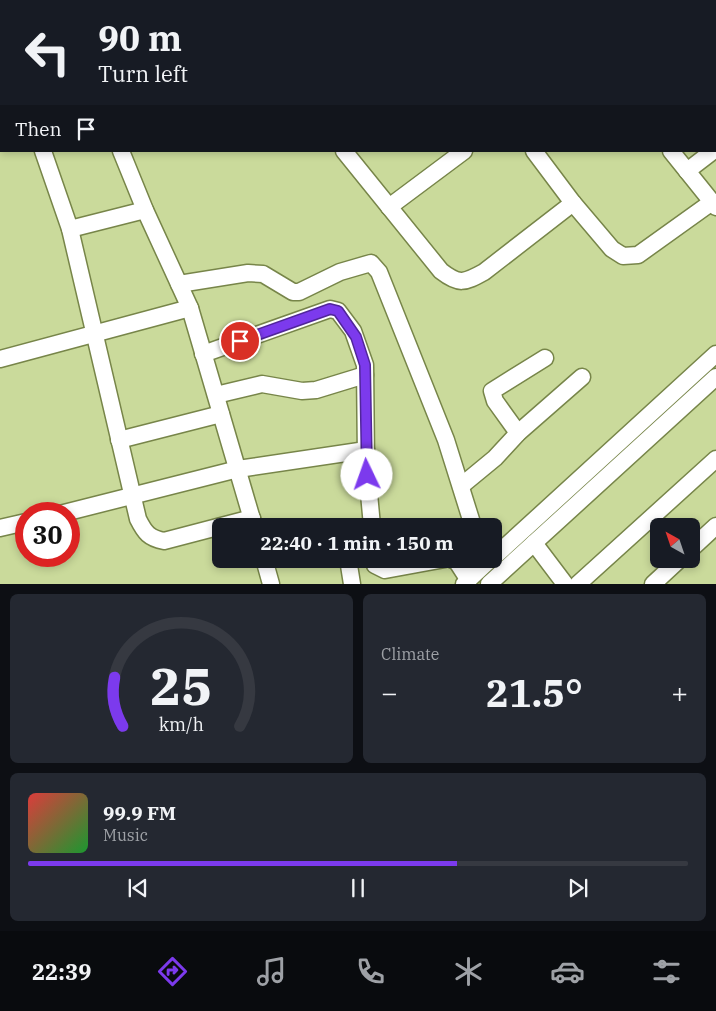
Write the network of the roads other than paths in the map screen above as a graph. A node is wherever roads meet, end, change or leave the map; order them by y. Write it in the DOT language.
graph roads {
  1 [pos="43,152"];
  2 [pos="121,152"];
  3 [pos="345,152"];
  4 [pos="463,152"];
  5 [pos="535,152"];
  6 [pos="672,152"];
  7 [pos="712,152"];
  8 [pos="687,171"];
  9 [pos="573,202"];
  10 [pos="714,204"];
  11 [pos="389,207"];
  12 [pos="145,210"];
  13 [pos="70,229"];
  14 [pos="179,284"];
  15 [pos="190,308"];
  16 [pos="93,334"];
  17 [pos="203,354"];
  18 [pos="716,356"];
  19 [pos="545,358"];
  20 [pos="0,359"];
  21 [pos="365,375"];
  22 [pos="582,377"];
  23 [pos="716,377"];
  24 [pos="216,395"];
  25 [pos="221,414"];
  26 [pos="518,433"];
  27 [pos="119,440"];
  28 [pos="366,450"];
  29 [pos="716,459"];
  30 [pos="238,469"];
  31 [pos="460,486"];
  32 [pos="132,497"];
  33 [pos="80,509"];
  34 [pos="252,518"];
  35 [pos="371,518"];
  36 [pos="470,518"];
  37 [pos="15,525"];
  38 [pos="716,526"];
  39 [pos="0,528"];
  40 [pos="212,531"];
  41 [pos="700,541"];
  42 [pos="534,543"];
  43 [pos="502,547"];
  44 [pos="267,568"];
  45 [pos="349,568"];
  46 [pos="381,568"];
  47 [pos="396,568"];
  48 [pos="460,568"];
  49 [pos="480,568"];
  50 [pos="670,568"];
  51 [pos="466,582"];
  52 [pos="271,584"];
  53 [pos="352,584"];
  54 [pos="489,584"];
  55 [pos="565,584"];
  56 [pos="578,584"];
  57 [pos="653,584"];
  1 -- 13 [label="street"];
  2 -- 12 [label="street"];
  3 -- 11 [label="street"];
  4 -- 11 [label="street"];
  5 -- 9 [label="street"];
  6 -- 8 [label="street"];
  7 -- 8 [label="street"];
  8 -- 10 [label="street"];
  9 -- 10 [label="street"];
  9 -- 11 [label="street"];
  12 -- 13 [label="street"];
  12 -- 14 [label="street"];
  13 -- 16 [label="street"];
  14 -- 15 [label="street"];
  14 -- 31 [label="street"];
  15 -- 16 [label="street"];
  15 -- 17 [label="street"];
  16 -- 20 [label="street"];
  16 -- 27 [label="street"];
  17 -- 21 [label="street"];
  17 -- 24 [label="street"];
  18 -- 43 [label="street"];
  19 -- 26 [label="street"];
  21 -- 24 [label="street"];
  21 -- 28 [label="street"];
  22 -- 26 [label="street"];
  23 -- 42 [label="street"];
  24 -- 25 [label="street"];
  25 -- 27 [label="street"];
  25 -- 30 [label="street"];
  26 -- 31 [label="street"];
  27 -- 32 [label="street"];
  28 -- 30 [label="street"];
  28 -- 35 [label="street"];
  29 -- 56 [label="street"];
  30 -- 32 [label="street"];
  30 -- 34 [label="street"];
  31 -- 36 [label="street"];
  32 -- 33 [label="street"];
  32 -- 40 [label="street"];
  37 -- 39 [label="street"];
  38 -- 41 [label="street"];
  42 -- 54 [label="street"];
  42 -- 55 [label="street"];
  44 -- 52 [label="street"];
  45 -- 53 [label="street"];
  46 -- 47 [label="street"];
  48 -- 51 [label="street"];
  49 -- 51 [label="street"];
  50 -- 57 [label="street"];
}
